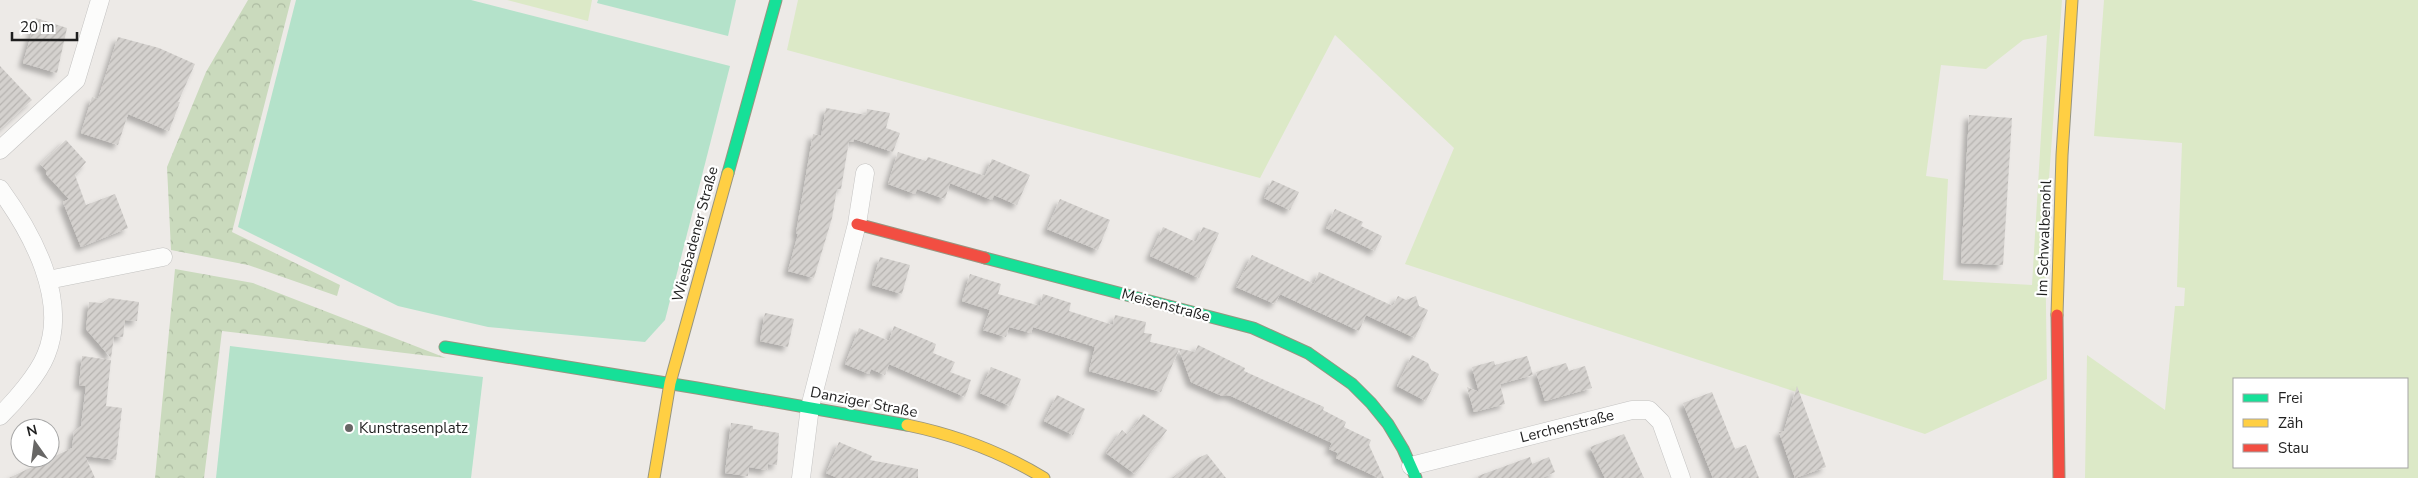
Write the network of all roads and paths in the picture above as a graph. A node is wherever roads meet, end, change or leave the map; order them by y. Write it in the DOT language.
graph roads {
  1 [pos="100,0"];
  2 [pos="776,0"];
  3 [pos="2072,0"];
  4 [pos="0,150"];
  5 [pos="866,173"];
  6 [pos="0,189"];
  7 [pos="857,224"];
  8 [pos="163,257"];
  9 [pos="48,280"];
  10 [pos="445,347"];
  11 [pos="670,383"];
  12 [pos="810,407"];
  13 [pos="0,416"];
  14 [pos="1413,472"];
  15 [pos="654,478"];
  16 [pos="801,478"];
  17 [pos="1044,478"];
  18 [pos="1681,478"];
  19 [pos="2058,478"];
  1 -- 4 [label="street"];
  2 -- 11 [label="street, Wiesbadener Straße"];
  3 -- 19 [label="street, Im Schwalbenohl"];
  5 -- 7 [label="street"];
  6 -- 9 [label="street"];
  7 -- 12 [label="street"];
  7 -- 14 [label="street, Meisenstraße"];
  8 -- 9 [label="street"];
  9 -- 13 [label="street"];
  10 -- 11 [label="street, Danziger Straße"];
  11 -- 12 [label="street, Danziger Straße"];
  11 -- 15 [label="street, Wiesbadener Straße"];
  12 -- 16 [label="street"];
  12 -- 17 [label="street, Danziger Straße"];
  14 -- 18 [label="street, Lerchenstraße"];
}
